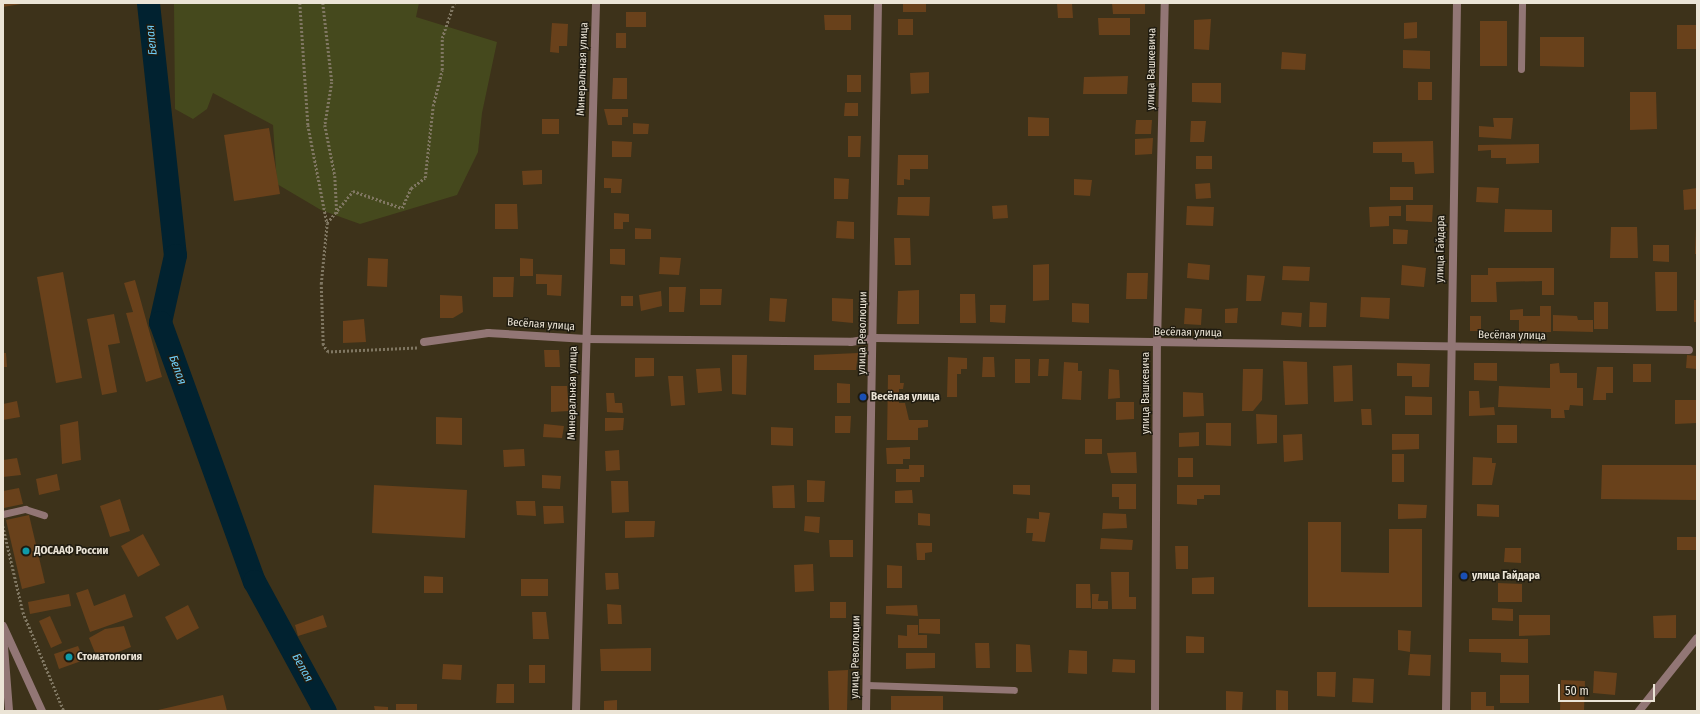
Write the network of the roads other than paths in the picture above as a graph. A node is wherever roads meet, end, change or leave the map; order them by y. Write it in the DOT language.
graph roads {
  1 [pos="596,3"];
  2 [pos="878,3"];
  3 [pos="1165,3"];
  4 [pos="1457,3"];
  5 [pos="1522,3"];
  6 [pos="1521,69"];
  7 [pos="875,338"];
  8 [pos="586,339"];
  9 [pos="424,342"];
  10 [pos="1157,344"];
  11 [pos="1450,346"];
  12 [pos="1688,350"];
  13 [pos="3,514"];
  14 [pos="44,515"];
  15 [pos="3,626"];
  16 [pos="3,634"];
  17 [pos="1697,638"];
  18 [pos="867,685"];
  19 [pos="1014,690"];
  20 [pos="6,695"];
  21 [pos="9,711"];
  22 [pos="42,711"];
  23 [pos="576,711"];
  24 [pos="866,711"];
  25 [pos="1155,711"];
  26 [pos="1446,711"];
  27 [pos="1639,711"];
  1 -- 8 [label="street, Минеральная улица"];
  2 -- 7 [label="street, улица Революции"];
  3 -- 10 [label="street, улица Вашкевича"];
  4 -- 11 [label="street, улица Гайдара"];
  5 -- 6 [label="lane"];
  7 -- 8 [label="street, Весёлая улица"];
  7 -- 10 [label="street, Весёлая улица"];
  7 -- 18 [label="street, улица Революции"];
  8 -- 9 [label="street, Весёлая улица"];
  8 -- 23 [label="street, Минеральная улица"];
  10 -- 11 [label="street, Весёлая улица"];
  10 -- 25 [label="street, улица Вашкевича"];
  11 -- 12 [label="street, Весёлая улица"];
  11 -- 26 [label="street, улица Гайдара"];
  13 -- 14 [label="lane"];
  15 -- 22 [label="street"];
  16 -- 20 [label="street"];
  17 -- 27 [label="street"];
  18 -- 19 [label="lane"];
  18 -- 24 [label="street, улица Революции"];
  20 -- 21 [label="street"];
}
